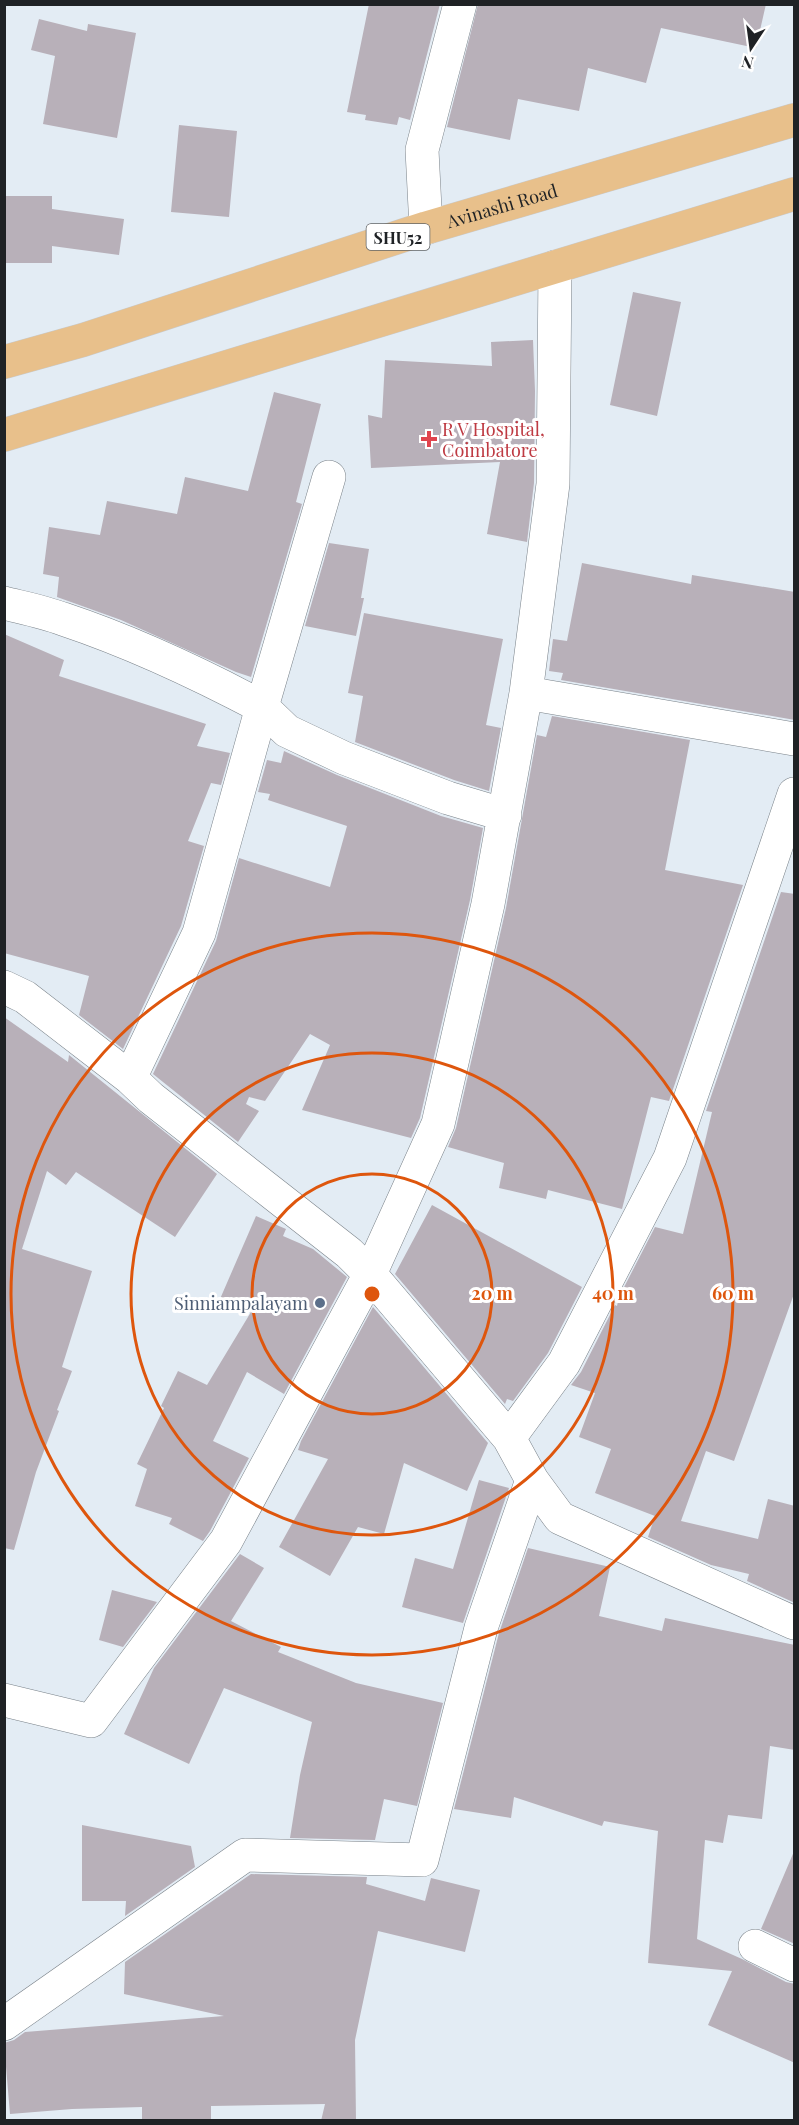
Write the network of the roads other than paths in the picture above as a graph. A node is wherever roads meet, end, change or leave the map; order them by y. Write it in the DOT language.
graph roads {
  1 [pos="460,4"];
  2 [pos="795,120"];
  3 [pos="795,194"];
  4 [pos="426,228"];
  5 [pos="555,267"];
  6 [pos="4,362"];
  7 [pos="4,435"];
  8 [pos="329,477"];
  9 [pos="4,603"];
  10 [pos="526,692"];
  11 [pos="262,707"];
  12 [pos="795,739"];
  13 [pos="795,794"];
  14 [pos="505,815"];
  15 [pos="4,987"];
  16 [pos="141,1088"];
  17 [pos="359,1263"];
  18 [pos="509,1438"];
  19 [pos="532,1480"];
  20 [pos="795,1623"];
  21 [pos="4,1700"];
  22 [pos="755,1946"];
  23 [pos="795,1965"];
  24 [pos="4,2024"];
  1 -- 4 [label="street"];
  2 -- 4 [label="main road, Avinashi Road / SHU52"];
  3 -- 5 [label="main road"];
  4 -- 6 [label="main road, Avinashi Road / SHU52"];
  5 -- 7 [label="main road"];
  5 -- 10 [label="street"];
  8 -- 11 [label="street"];
  9 -- 11 [label="street"];
  10 -- 12 [label="street"];
  10 -- 14 [label="street"];
  11 -- 14 [label="street"];
  11 -- 16 [label="street"];
  13 -- 18 [label="street"];
  14 -- 17 [label="street"];
  15 -- 16 [label="street"];
  16 -- 17 [label="street"];
  17 -- 18 [label="street"];
  17 -- 21 [label="street"];
  18 -- 19 [label="street"];
  19 -- 20 [label="street"];
  19 -- 24 [label="street"];
  22 -- 23 [label="street"];
}
